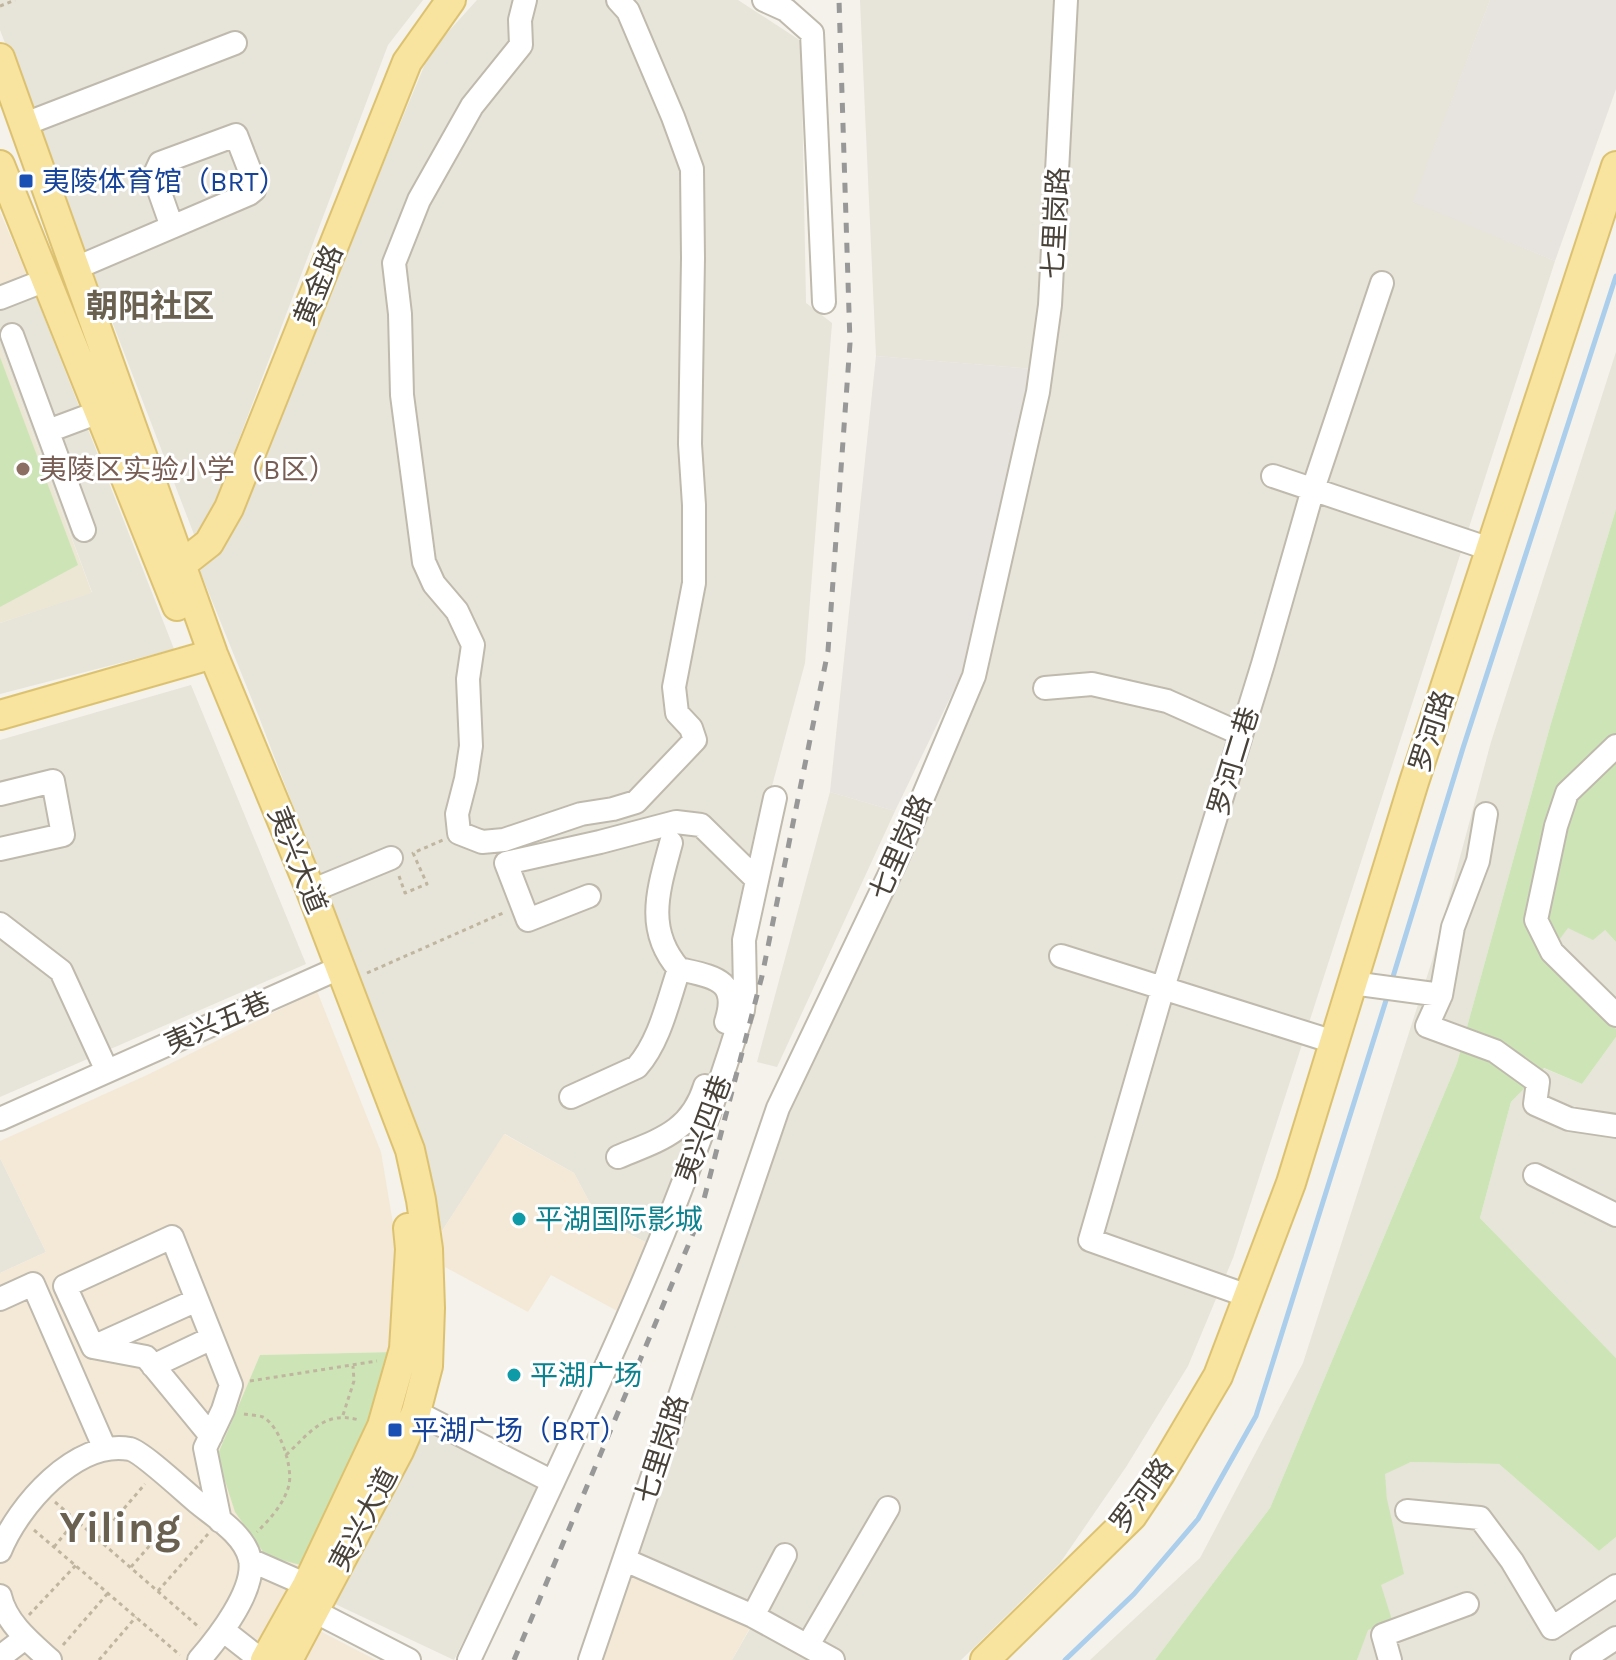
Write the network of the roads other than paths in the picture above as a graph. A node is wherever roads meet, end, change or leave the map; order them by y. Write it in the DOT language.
graph roads {
  1 [pos="451,0"];
  2 [pos="525,0"];
  3 [pos="618,0"];
  4 [pos="764,0"];
  5 [pos="1066,0"];
  6 [pos="235,43"];
  7 [pos="0,58"];
  8 [pos="25,124"];
  9 [pos="0,165"];
  10 [pos="1616,166"];
  11 [pos="172,227"];
  12 [pos="76,268"];
  13 [pos="46,280"];
  14 [pos="1382,283"];
  15 [pos="0,298"];
  16 [pos="824,302"];
  17 [pos="12,335"];
  18 [pos="99,412"];
  19 [pos="48,431"];
  20 [pos="1273,476"];
  21 [pos="1313,489"];
  22 [pos="84,530"];
  23 [pos="1490,549"];
  24 [pos="181,565"];
  25 [pos="206,657"];
  26 [pos="1045,688"];
  27 [pos="0,715"];
  28 [pos="1241,734"];
  29 [pos="1616,746"];
  30 [pos="0,794"];
  31 [pos="775,798"];
  32 [pos="1486,814"];
  33 [pos="671,843"];
  34 [pos="0,849"];
  35 [pos="391,858"];
  36 [pos="756,879"];
  37 [pos="311,891"];
  38 [pos="589,896"];
  39 [pos="1,914"];
  40 [pos="1061,956"];
  41 [pos="679,969"];
  42 [pos="337,978"];
  43 [pos="1353,983"];
  44 [pos="1163,988"];
  45 [pos="1441,995"];
  46 [pos="1616,1015"];
  47 [pos="1334,1042"];
  48 [pos="107,1071"];
  49 [pos="571,1097"];
  50 [pos="0,1119"];
  51 [pos="1616,1126"];
  52 [pos="681,1127"];
  53 [pos="698,1148"];
  54 [pos="618,1157"];
  55 [pos="1535,1175"];
  56 [pos="1616,1215"];
  57 [pos="1248,1296"];
  58 [pos="0,1299"];
  59 [pos="197,1300"];
  60 [pos="212,1338"];
  61 [pos="93,1347"];
  62 [pos="153,1366"];
  63 [pos="416,1412"];
  64 [pos="211,1436"];
  65 [pos="105,1449"];
  66 [pos="553,1482"];
  67 [pos="888,1508"];
  68 [pos="1407,1511"];
  69 [pos="220,1521"];
  70 [pos="0,1551"];
  71 [pos="247,1553"];
  72 [pos="785,1555"];
  73 [pos="625,1560"];
  74 [pos="1616,1586"];
  75 [pos="0,1596"];
  76 [pos="311,1598"];
  77 [pos="1467,1604"];
  78 [pos="753,1616"];
  79 [pos="21,1633"];
  80 [pos="219,1636"];
  81 [pos="1616,1638"];
  82 [pos="808,1645"];
  83 [pos="0,1657"];
  84 [pos="50,1660"];
  85 [pos="199,1660"];
  86 [pos="263,1660"];
  87 [pos="288,1660"];
  88 [pos="409,1660"];
  89 [pos="469,1660"];
  90 [pos="590,1660"];
  91 [pos="833,1660"];
  92 [pos="985,1660"];
  93 [pos="1003,1660"];
  94 [pos="1390,1660"];
  95 [pos="1582,1660"];
  1 -- 24 [label="main road, 黄金路"];
  2 -- 3 [label="street"];
  4 -- 16 [label="street"];
  5 -- 73 [label="street, 七里岗路"];
  6 -- 8 [label="street"];
  7 -- 8 [label="main road, 夷兴大道"];
  8 -- 12 [label="main road, 夷兴大道"];
  9 -- 13 [label="main road, 夷兴大道"];
  10 -- 23 [label="main road, 罗河路"];
  11 -- 11 [label="street"];
  11 -- 12 [label="street"];
  12 -- 24 [label="main road, 夷兴大道"];
  13 -- 15 [label="street"];
  13 -- 18 [label="main road, 夷兴大道"];
  14 -- 21 [label="street, 罗河二巷"];
  17 -- 19 [label="street"];
  18 -- 19 [label="street"];
  18 -- 25 [label="main road, 夷兴大道"];
  19 -- 22 [label="street"];
  20 -- 21 [label="street"];
  21 -- 23 [label="street"];
  21 -- 28 [label="street, 罗河二巷"];
  23 -- 43 [label="main road, 罗河路"];
  24 -- 25 [label="main road, 夷兴大道"];
  25 -- 27 [label="main road"];
  25 -- 37 [label="main road, 夷兴大道"];
  25 -- 42 [label="main road, 夷兴大道"];
  26 -- 28 [label="street"];
  28 -- 44 [label="street, 罗河二巷"];
  29 -- 46 [label="street"];
  30 -- 34 [label="street"];
  31 -- 36 [label="street, 夷兴四巷"];
  32 -- 45 [label="street"];
  33 -- 41 [label="street"];
  35 -- 37 [label="street"];
  36 -- 38 [label="street"];
  36 -- 53 [label="street, 夷兴四巷"];
  37 -- 42 [label="main road, 夷兴大道"];
  39 -- 48 [label="street"];
  40 -- 44 [label="street"];
  41 -- 49 [label="street"];
  41 -- 52 [label="street"];
  42 -- 48 [label="street, 夷兴五巷"];
  42 -- 63 [label="main road, 夷兴大道"];
  42 -- 76 [label="main road, 夷兴大道"];
  43 -- 45 [label="street"];
  43 -- 47 [label="main road, 罗河路"];
  44 -- 47 [label="street"];
  44 -- 57 [label="street, 罗河二巷"];
  45 -- 51 [label="street"];
  47 -- 57 [label="main road, 罗河路"];
  48 -- 50 [label="street, 夷兴五巷"];
  52 -- 53 [label="street"];
  52 -- 54 [label="street"];
  53 -- 66 [label="street, 夷兴四巷"];
  55 -- 56 [label="street"];
  57 -- 92 [label="main road, 罗河路"];
  57 -- 93 [label="main road, 罗河路"];
  58 -- 65 [label="street"];
  59 -- 60 [label="street"];
  59 -- 61 [label="street"];
  59 -- 61 [label="street"];
  60 -- 62 [label="street"];
  60 -- 64 [label="street"];
  61 -- 62 [label="street"];
  62 -- 64 [label="street"];
  63 -- 66 [label="street"];
  63 -- 76 [label="main road, 夷兴大道"];
  64 -- 69 [label="street"];
  65 -- 69 [label="street"];
  65 -- 70 [label="street"];
  66 -- 89 [label="street, 夷兴四巷"];
  67 -- 82 [label="street"];
  68 -- 74 [label="street"];
  69 -- 71 [label="street"];
  71 -- 76 [label="street"];
  71 -- 80 [label="street"];
  72 -- 78 [label="street"];
  73 -- 78 [label="street"];
  73 -- 90 [label="street, 七里岗路"];
  75 -- 79 [label="street"];
  76 -- 86 [label="main road, 夷兴大道"];
  76 -- 87 [label="main road, 夷兴大道"];
  76 -- 88 [label="street"];
  77 -- 94 [label="street"];
  78 -- 82 [label="street"];
  79 -- 83 [label="street"];
  79 -- 84 [label="street"];
  80 -- 85 [label="street"];
  80 -- 86 [label="street"];
  81 -- 95 [label="street"];
  82 -- 91 [label="street"];
}
